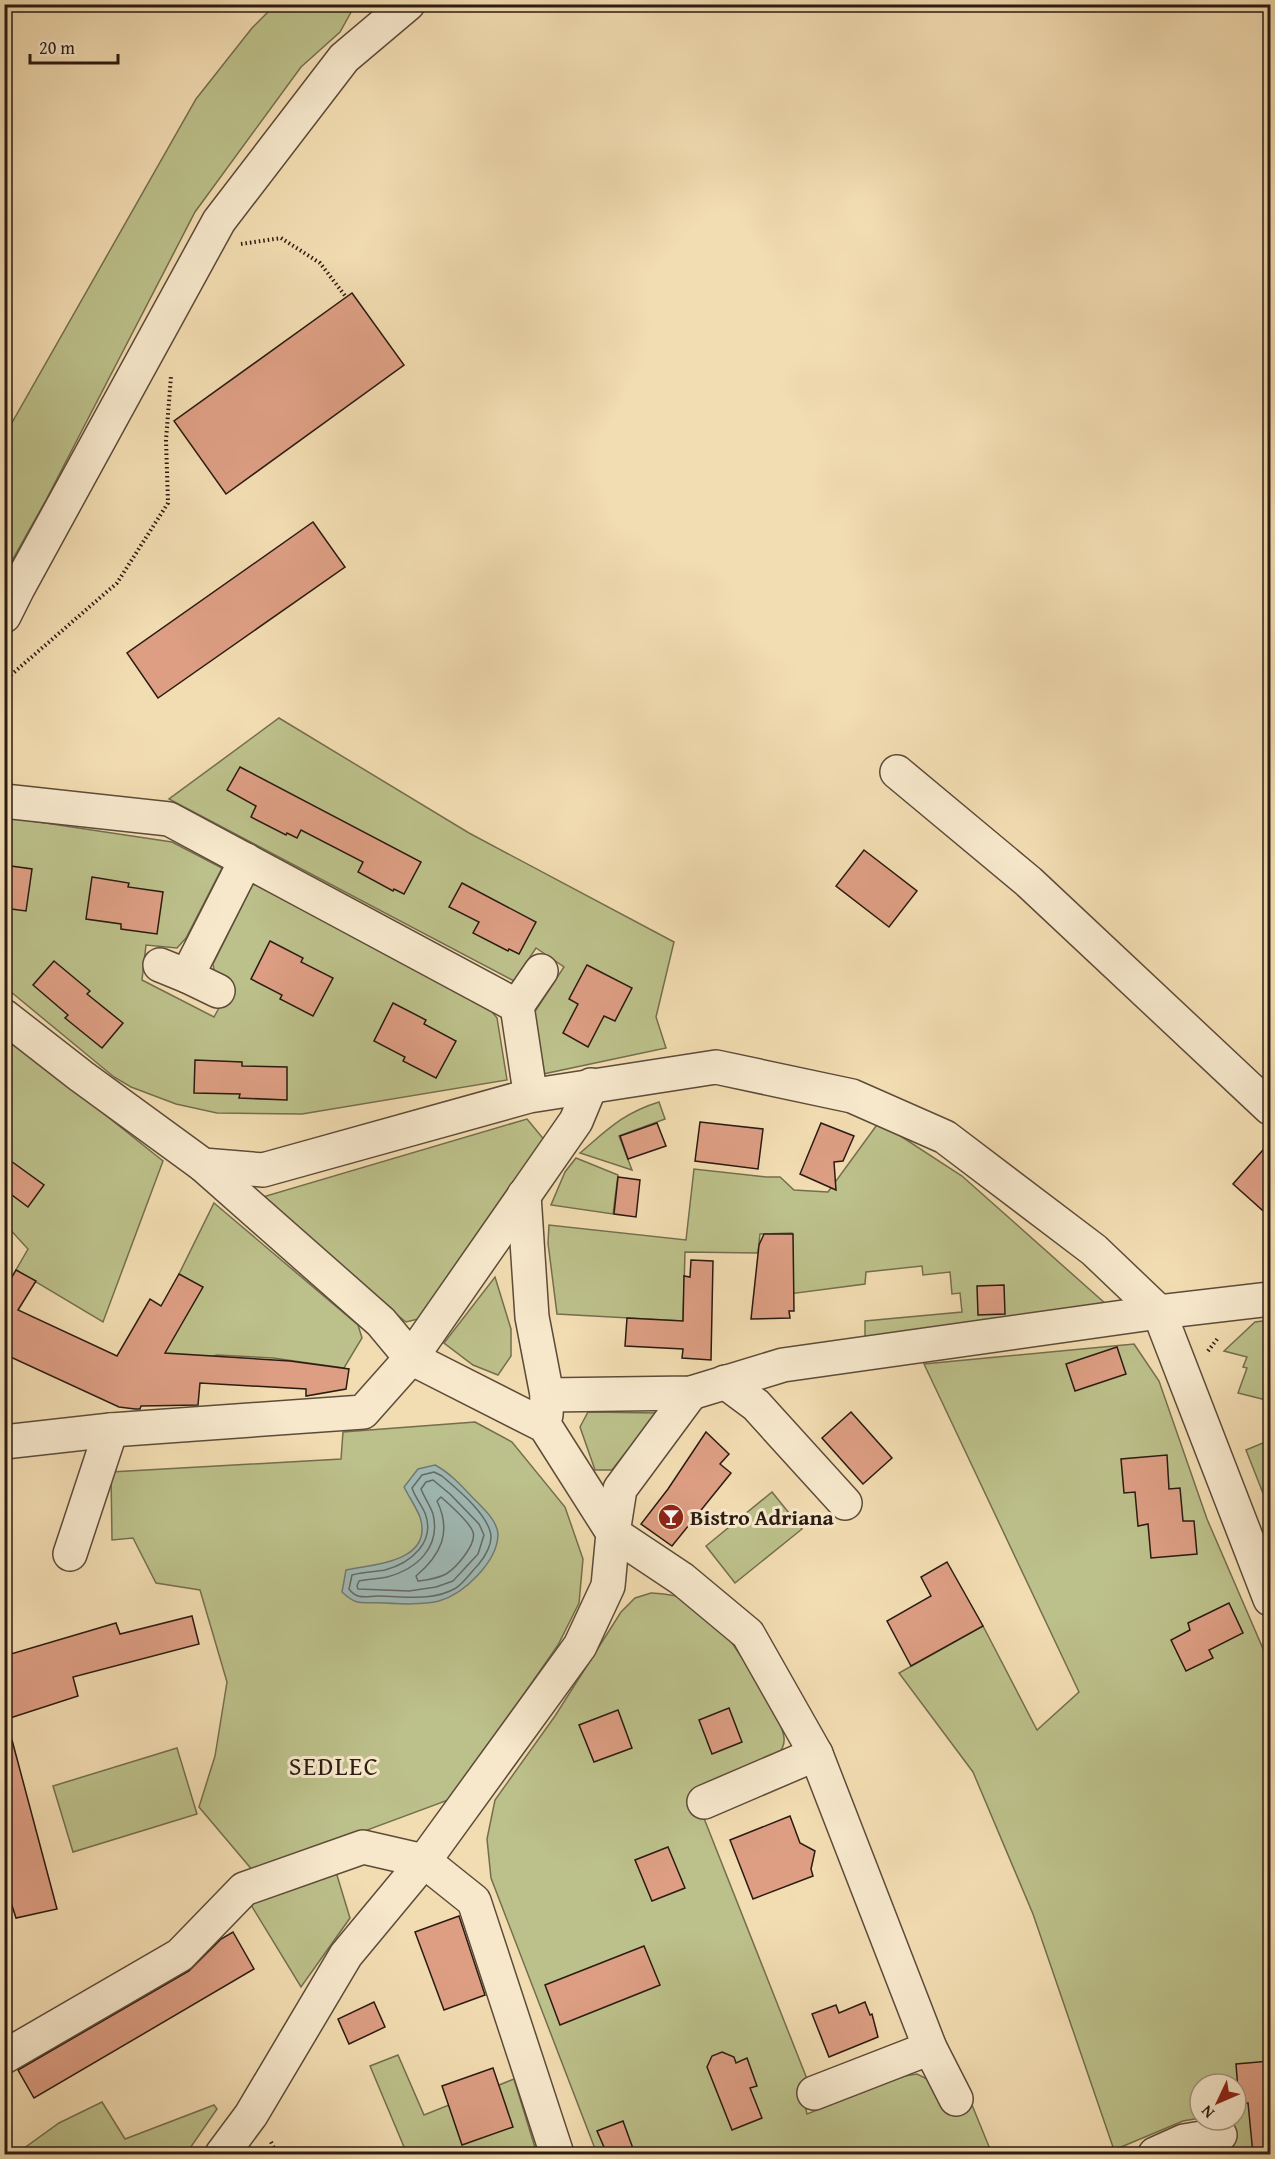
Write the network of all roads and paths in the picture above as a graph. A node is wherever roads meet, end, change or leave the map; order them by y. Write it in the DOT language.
graph roads {
  1 [pos="408,4"];
  2 [pos="236,245"];
  3 [pos="346,297"];
  4 [pos="171,373"];
  5 [pos="4,616"];
  6 [pos="4,681"];
  7 [pos="897,772"];
  8 [pos="4,801"];
  9 [pos="246,860"];
  10 [pos="542,971"];
  11 [pos="218,991"];
  12 [pos="517,1006"];
  13 [pos="4,1016"];
  14 [pos="528,1079"];
  15 [pos="591,1085"];
  16 [pos="1270,1108"];
  17 [pos="203,1165"];
  18 [pos="524,1195"];
  19 [pos="1270,1299"];
  20 [pos="1159,1312"];
  21 [pos="411,1358"];
  22 [pos="725,1382"];
  23 [pos="691,1393"];
  24 [pos="546,1411"];
  25 [pos="111,1430"];
  26 [pos="4,1442"];
  27 [pos="845,1503"];
  28 [pos="614,1533"];
  29 [pos="70,1554"];
  30 [pos="1270,1599"];
  31 [pos="816,1754"];
  32 [pos="704,1802"];
  33 [pos="424,1861"];
  34 [pos="930,2048"];
  35 [pos="4,2057"];
  36 [pos="814,2093"];
  37 [pos="956,2099"];
  38 [pos="1220,2135"];
  39 [pos="222,2154"];
  40 [pos="557,2154"];
  41 [pos="1155,2154"];
  1 -- 5 [label="street"];
  2 -- 3 [label="path"];
  4 -- 6 [label="path"];
  7 -- 16 [label="street"];
  8 -- 9 [label="street"];
  9 -- 11 [label="street"];
  9 -- 12 [label="street"];
  10 -- 12 [label="street"];
  12 -- 14 [label="street"];
  13 -- 17 [label="street"];
  15 -- 17 [label="street"];
  15 -- 18 [label="street"];
  15 -- 20 [label="street"];
  17 -- 21 [label="street"];
  18 -- 21 [label="street"];
  18 -- 24 [label="street"];
  19 -- 20 [label="street"];
  20 -- 22 [label="street"];
  20 -- 30 [label="street"];
  21 -- 24 [label="street"];
  21 -- 25 [label="street"];
  22 -- 23 [label="street"];
  22 -- 27 [label="street"];
  23 -- 24 [label="street"];
  23 -- 28 [label="street"];
  24 -- 28 [label="street"];
  25 -- 26 [label="street"];
  25 -- 29 [label="street"];
  28 -- 31 [label="street"];
  28 -- 33 [label="street"];
  31 -- 32 [label="street"];
  31 -- 34 [label="street"];
  33 -- 35 [label="street"];
  33 -- 39 [label="street"];
  33 -- 40 [label="street"];
  34 -- 36 [label="street"];
  34 -- 37 [label="street"];
  38 -- 41 [label="street"];
}
